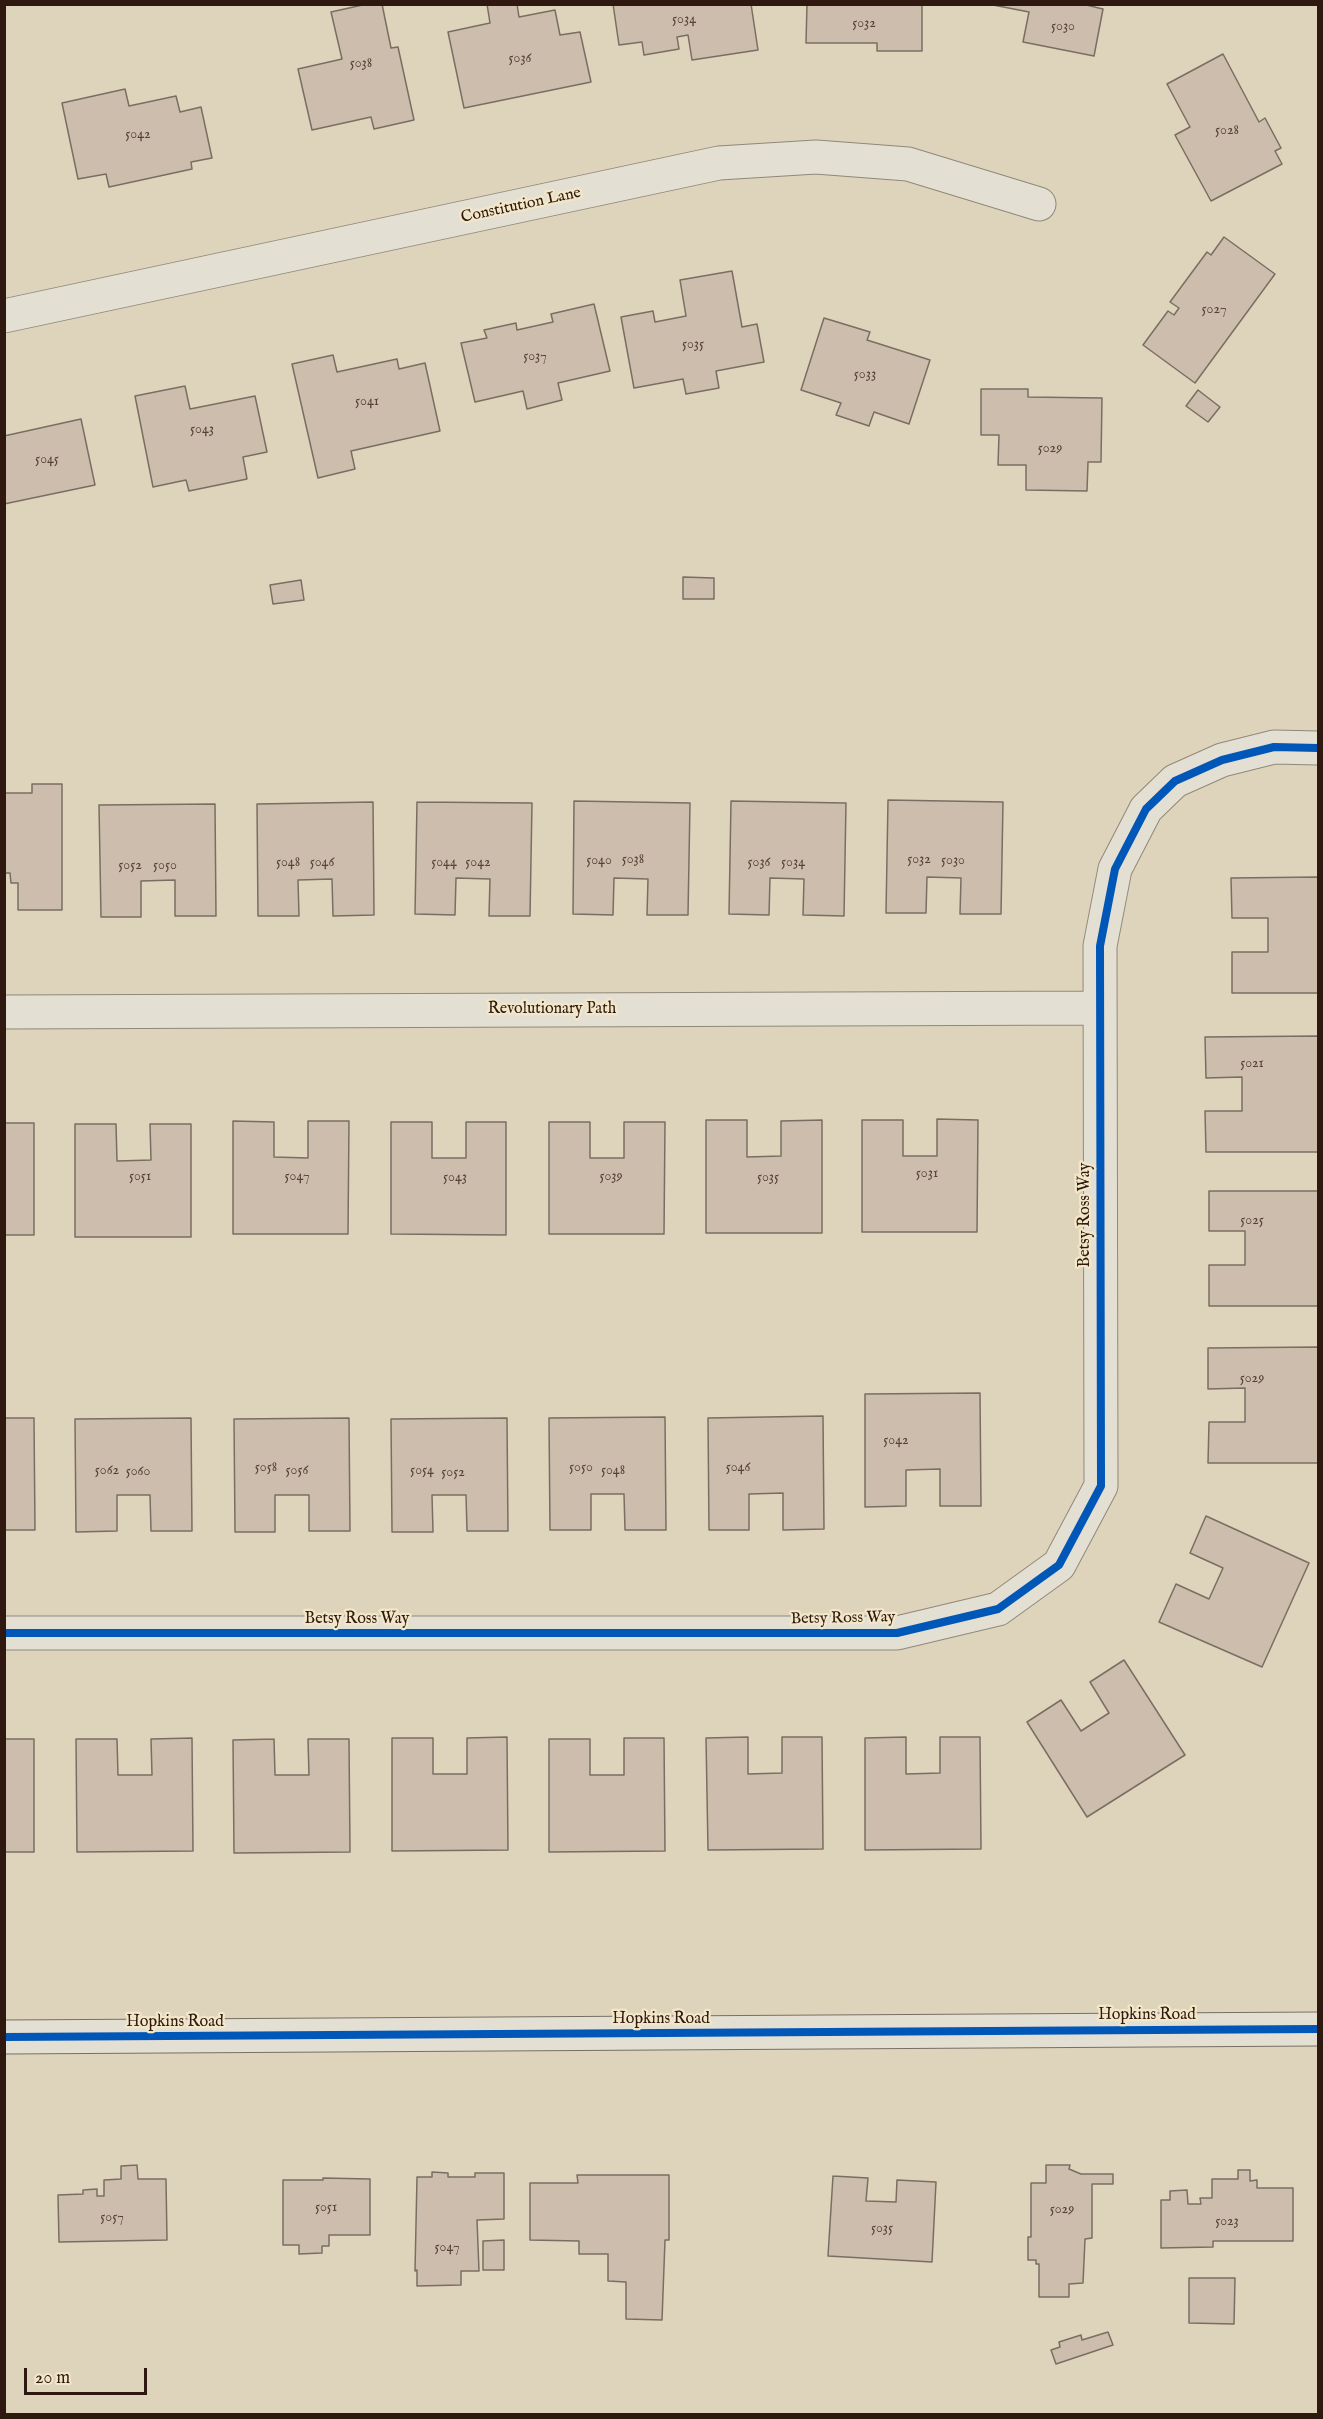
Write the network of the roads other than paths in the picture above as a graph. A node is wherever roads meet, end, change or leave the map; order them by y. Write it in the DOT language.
graph roads {
  1 [pos="1039,204"];
  2 [pos="5,316"];
  3 [pos="1318,748"];
  4 [pos="1099,1008"];
  5 [pos="4,1012"];
  6 [pos="4,1633"];
  7 [pos="1318,2029"];
  8 [pos="4,2037"];
  1 -- 2 [label="street, Constitution Lane"];
  3 -- 4 [label="street, Betsy Ross Way"];
  4 -- 5 [label="street, Revolutionary Path"];
  4 -- 6 [label="street, Betsy Ross Way"];
  7 -- 8 [label="street, Hopkins Road"];
}
